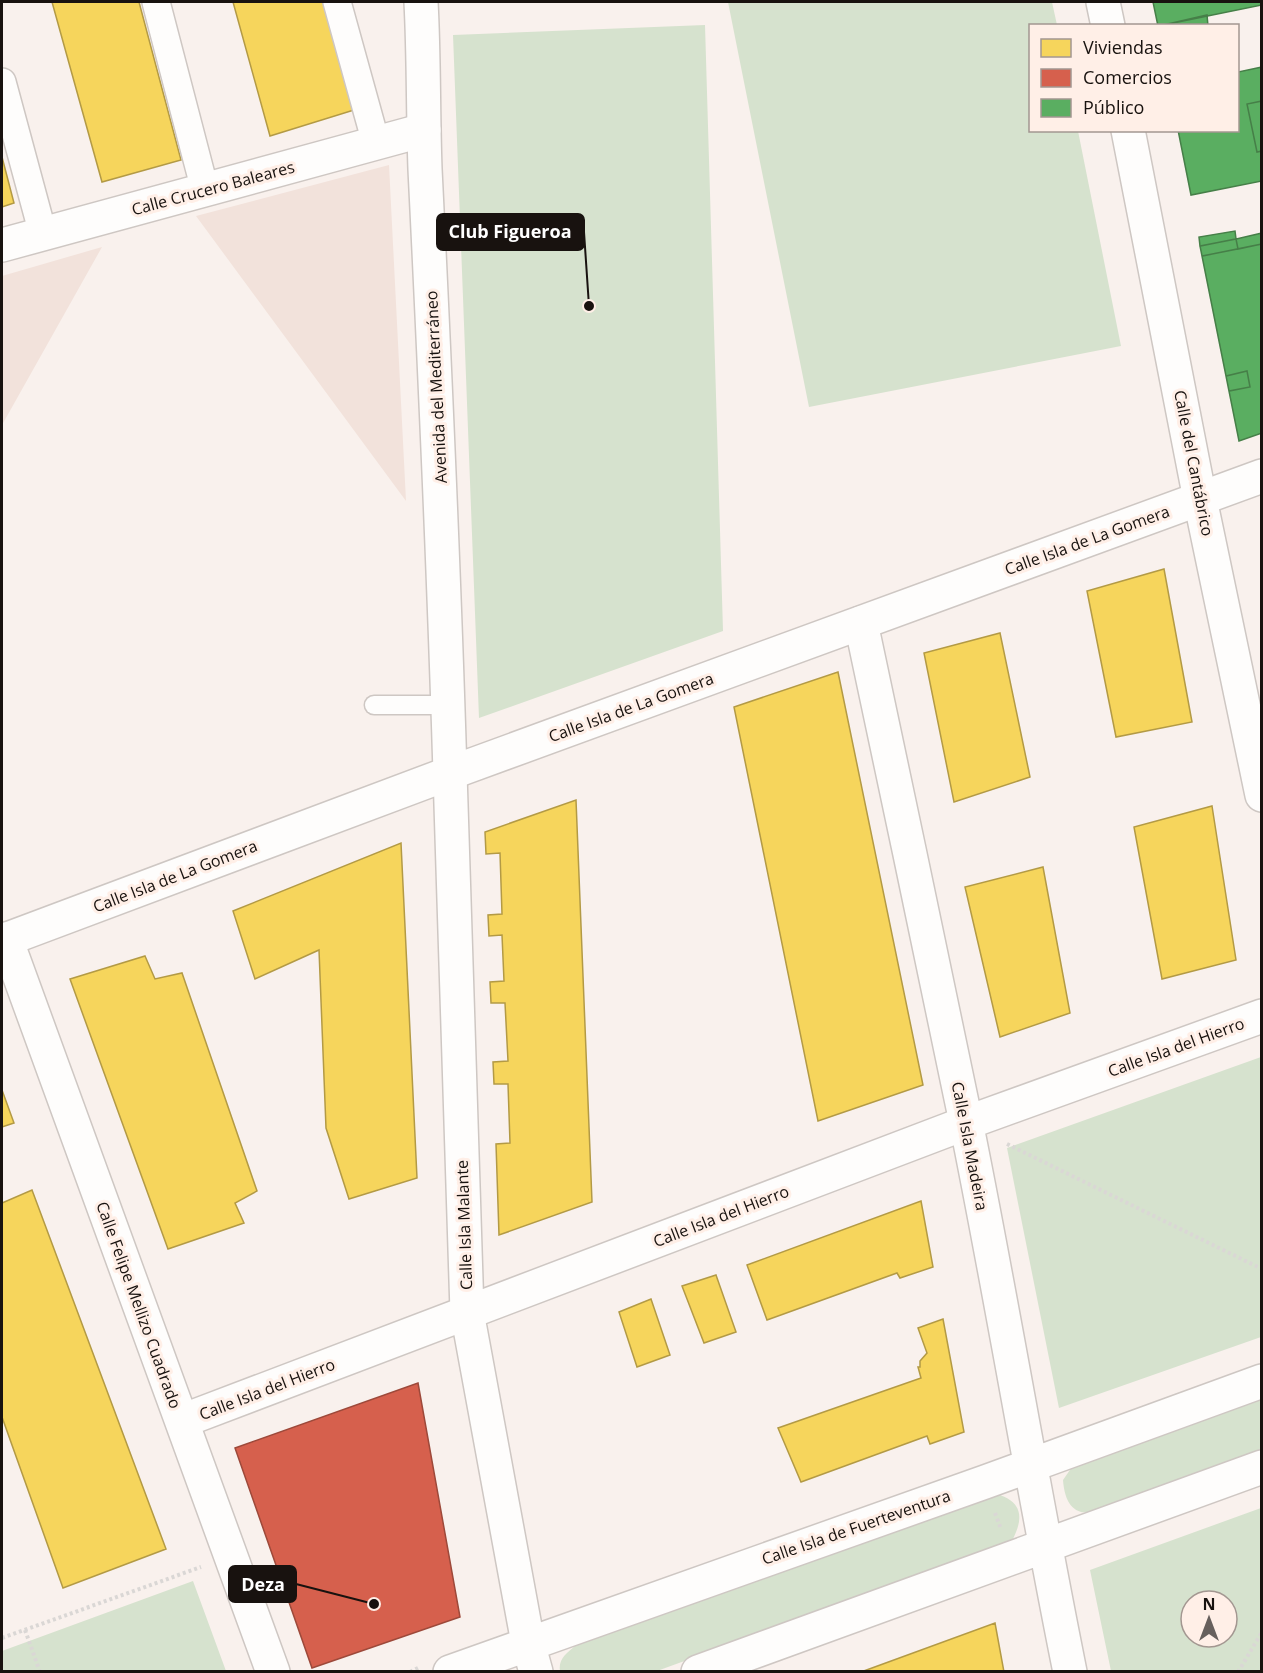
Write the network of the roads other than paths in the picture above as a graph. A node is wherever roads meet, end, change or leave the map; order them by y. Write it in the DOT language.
graph roads {
  1 [pos="156,2"];
  2 [pos="337,2"];
  3 [pos="421,2"];
  4 [pos="1103,2"];
  5 [pos="1108,24"];
  6 [pos="2,82"];
  7 [pos="424,130"];
  8 [pos="1128,132"];
  9 [pos="376,143"];
  10 [pos="205,190"];
  11 [pos="43,234"];
  12 [pos="2,245"];
  13 [pos="1262,476"];
  14 [pos="1200,499"];
  15 [pos="861,623"];
  16 [pos="374,705"];
  17 [pos="448,705"];
  18 [pos="450,773"];
  19 [pos="1262,795"];
  20 [pos="4,940"];
  21 [pos="1262,1016"];
  22 [pos="966,1124"];
  23 [pos="467,1312"];
  24 [pos="1262,1381"];
  25 [pos="182,1422"];
  26 [pos="1032,1466"];
  27 [pos="1262,1467"];
  28 [pos="1044,1546"];
  29 [pos="532,1657"];
  30 [pos="273,1671"];
  31 [pos="450,1671"];
  32 [pos="698,1671"];
  33 [pos="1070,1671"];
  1 -- 10 [label="street"];
  2 -- 9 [label="street"];
  3 -- 7 [label="street, Avenida del Mediterráneo"];
  4 -- 5 [label="street"];
  6 -- 11 [label="street"];
  7 -- 9 [label="street, Calle Crucero Baleares"];
  7 -- 17 [label="street, Avenida del Mediterráneo"];
  8 -- 14 [label="street, Calle del Cantábrico"];
  9 -- 10 [label="street, Calle Crucero Baleares"];
  10 -- 11 [label="street, Calle Crucero Baleares"];
  11 -- 12 [label="street, Calle Crucero Baleares"];
  13 -- 14 [label="street, Calle Isla de La Gomera"];
  14 -- 15 [label="street, Calle Isla de La Gomera"];
  14 -- 19 [label="street, Calle del Cantábrico"];
  15 -- 18 [label="street, Calle Isla de La Gomera"];
  15 -- 22 [label="street, Calle Isla Madeira"];
  16 -- 17 [label="lane"];
  17 -- 18 [label="street, Avenida del Mediterráneo"];
  18 -- 20 [label="street, Calle Isla de La Gomera"];
  18 -- 23 [label="street, Calle Isla Malante"];
  20 -- 25 [label="street, Calle Felipe Mellizo Cuadrado"];
  21 -- 22 [label="street, Calle Isla del Hierro"];
  22 -- 23 [label="street, Calle Isla del Hierro"];
  22 -- 26 [label="street, Calle Isla Madeira"];
  23 -- 25 [label="street, Calle Isla del Hierro"];
  23 -- 29 [label="street, Calle Isla Malante"];
  24 -- 26 [label="street, Calle Isla de Fuerteventura"];
  25 -- 30 [label="street, Calle Felipe Mellizo Cuadrado"];
  26 -- 28 [label="street, Calle Isla Madeira"];
  26 -- 29 [label="street, Calle Isla de Fuerteventura"];
  27 -- 28 [label="street"];
  28 -- 32 [label="street"];
  28 -- 33 [label="street, Calle Isla Madeira"];
  29 -- 31 [label="street, Calle Isla de Fuerteventura"];
}
